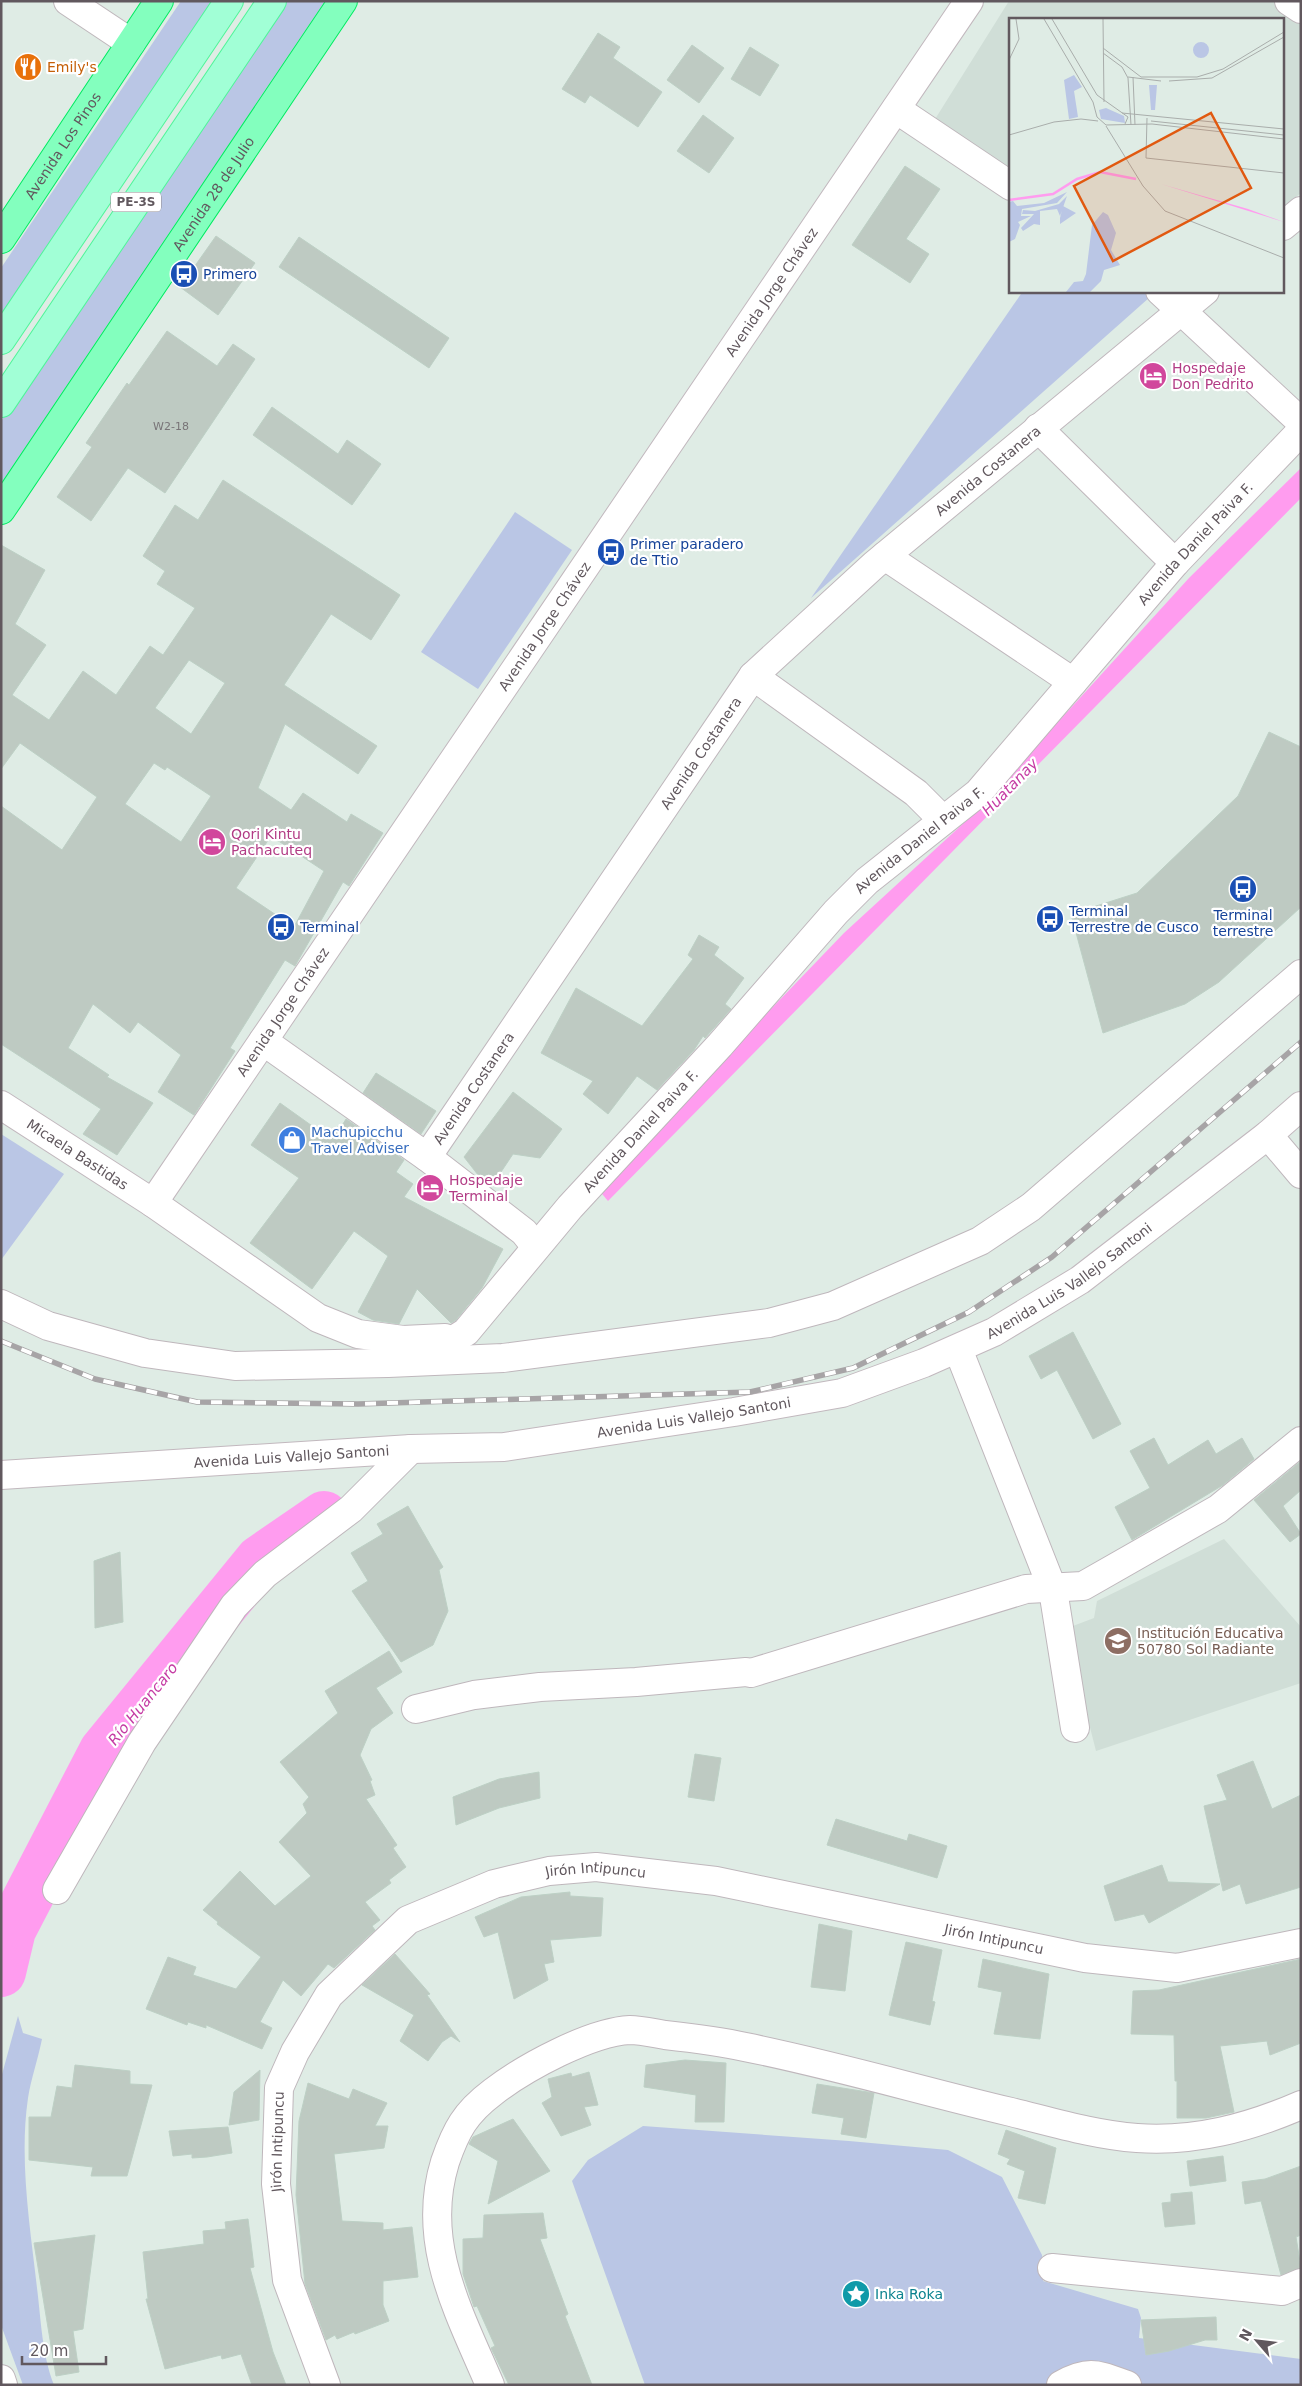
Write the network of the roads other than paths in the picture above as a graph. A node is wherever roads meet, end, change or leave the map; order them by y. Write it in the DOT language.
graph roads {
  1 [pos="68,1"];
  2 [pos="159,1"];
  3 [pos="229,1"];
  4 [pos="272,1"];
  5 [pos="343,1"];
  6 [pos="969,1"];
  7 [pos="1289,1"];
  8 [pos="1301,9"];
  9 [pos="131,43"];
  10 [pos="896,109"];
  11 [pos="1009,185"];
  12 [pos="9,211"];
  13 [pos="1301,211"];
  14 [pos="1284,225"];
  15 [pos="1,239"];
  16 [pos="1161,292"];
  17 [pos="1204,292"];
  18 [pos="1182,311"];
  19 [pos="1,340"];
  20 [pos="1,402"];
  21 [pos="1301,422"];
  22 [pos="1038,428"];
  23 [pos="1301,431"];
  24 [pos="1,510"];
  25 [pos="885,556"];
  26 [pos="1175,563"];
  27 [pos="754,676"];
  28 [pos="1073,682"];
  29 [pos="943,820"];
  30 [pos="1301,974"];
  31 [pos="264,1041"];
  32 [pos="1,1105"];
  33 [pos="1301,1106"];
  34 [pos="1268,1135"];
  35 [pos="427,1156"];
  36 [pos="1301,1174"];
  37 [pos="153,1203"];
  38 [pos="536,1247"];
  39 [pos="1,1304"];
  40 [pos="466,1332"];
  41 [pos="958,1348"];
  42 [pos="402,1362"];
  43 [pos="1301,1441"];
  44 [pos="411,1449"];
  45 [pos="1,1475"];
  46 [pos="1053,1590"];
  47 [pos="416,1709"];
  48 [pos="1075,1728"];
  49 [pos="57,1890"];
  50 [pos="1301,1943"];
  51 [pos="1301,2104"];
  52 [pos="1052,2268"];
  53 [pos="1301,2283"];
  54 [pos="1,2380"];
  55 [pos="3,2385"];
  56 [pos="326,2385"];
  57 [pos="490,2385"];
  58 [pos="1061,2385"];
  59 [pos="1127,2385"];
  1 -- 9 [label="street"];
  2 -- 9 [label="highway, Avenida Los Pinos"];
  3 -- 19 [label="main road, PE-3S"];
  4 -- 20 [label="main road, PE-3S"];
  5 -- 24 [label="highway, Avenida 28 de Julio"];
  6 -- 10 [label="street, Avenida Jorge Chávez"];
  7 -- 8 [label="street"];
  9 -- 12 [label="highway, Avenida Los Pinos"];
  10 -- 11 [label="street"];
  10 -- 31 [label="street, Avenida Jorge Chávez"];
  12 -- 15 [label="highway, Avenida Los Pinos"];
  13 -- 14 [label="street"];
  16 -- 18 [label="street"];
  17 -- 18 [label="street, Avenida Costanera"];
  18 -- 21 [label="street"];
  18 -- 22 [label="street, Avenida Costanera"];
  22 -- 25 [label="street, Avenida Costanera"];
  22 -- 26 [label="street"];
  23 -- 26 [label="street, Avenida Daniel Paiva F."];
  25 -- 27 [label="street, Avenida Costanera"];
  25 -- 28 [label="street"];
  26 -- 28 [label="street, Avenida Daniel Paiva F."];
  27 -- 29 [label="street"];
  27 -- 35 [label="street, Avenida Costanera"];
  28 -- 29 [label="street, Avenida Daniel Paiva F."];
  29 -- 38 [label="street, Avenida Daniel Paiva F."];
  30 -- 42 [label="street"];
  31 -- 35 [label="street, Avenida Costanera"];
  31 -- 37 [label="street, Avenida Jorge Chávez"];
  32 -- 37 [label="street, Micaela Bastidas"];
  33 -- 34 [label="street, Avenida Luis Vallejo Santoni"];
  34 -- 36 [label="street"];
  34 -- 41 [label="street, Avenida Luis Vallejo Santoni"];
  35 -- 38 [label="street"];
  37 -- 40 [label="street, Micaela Bastidas"];
  38 -- 40 [label="street, Avenida Daniel Paiva F."];
  39 -- 42 [label="street"];
  40 -- 42 [label="street, Avenida Daniel Paiva F."];
  41 -- 44 [label="street, Avenida Luis Vallejo Santoni"];
  41 -- 46 [label="street"];
  43 -- 46 [label="street"];
  44 -- 45 [label="street, Avenida Luis Vallejo Santoni"];
  44 -- 49 [label="street"];
  46 -- 47 [label="street"];
  46 -- 48 [label="street"];
  50 -- 56 [label="street, Jirón Intipuncu"];
  51 -- 57 [label="street"];
  52 -- 53 [label="street"];
  54 -- 55 [label="street"];
  58 -- 59 [label="street"];
}
